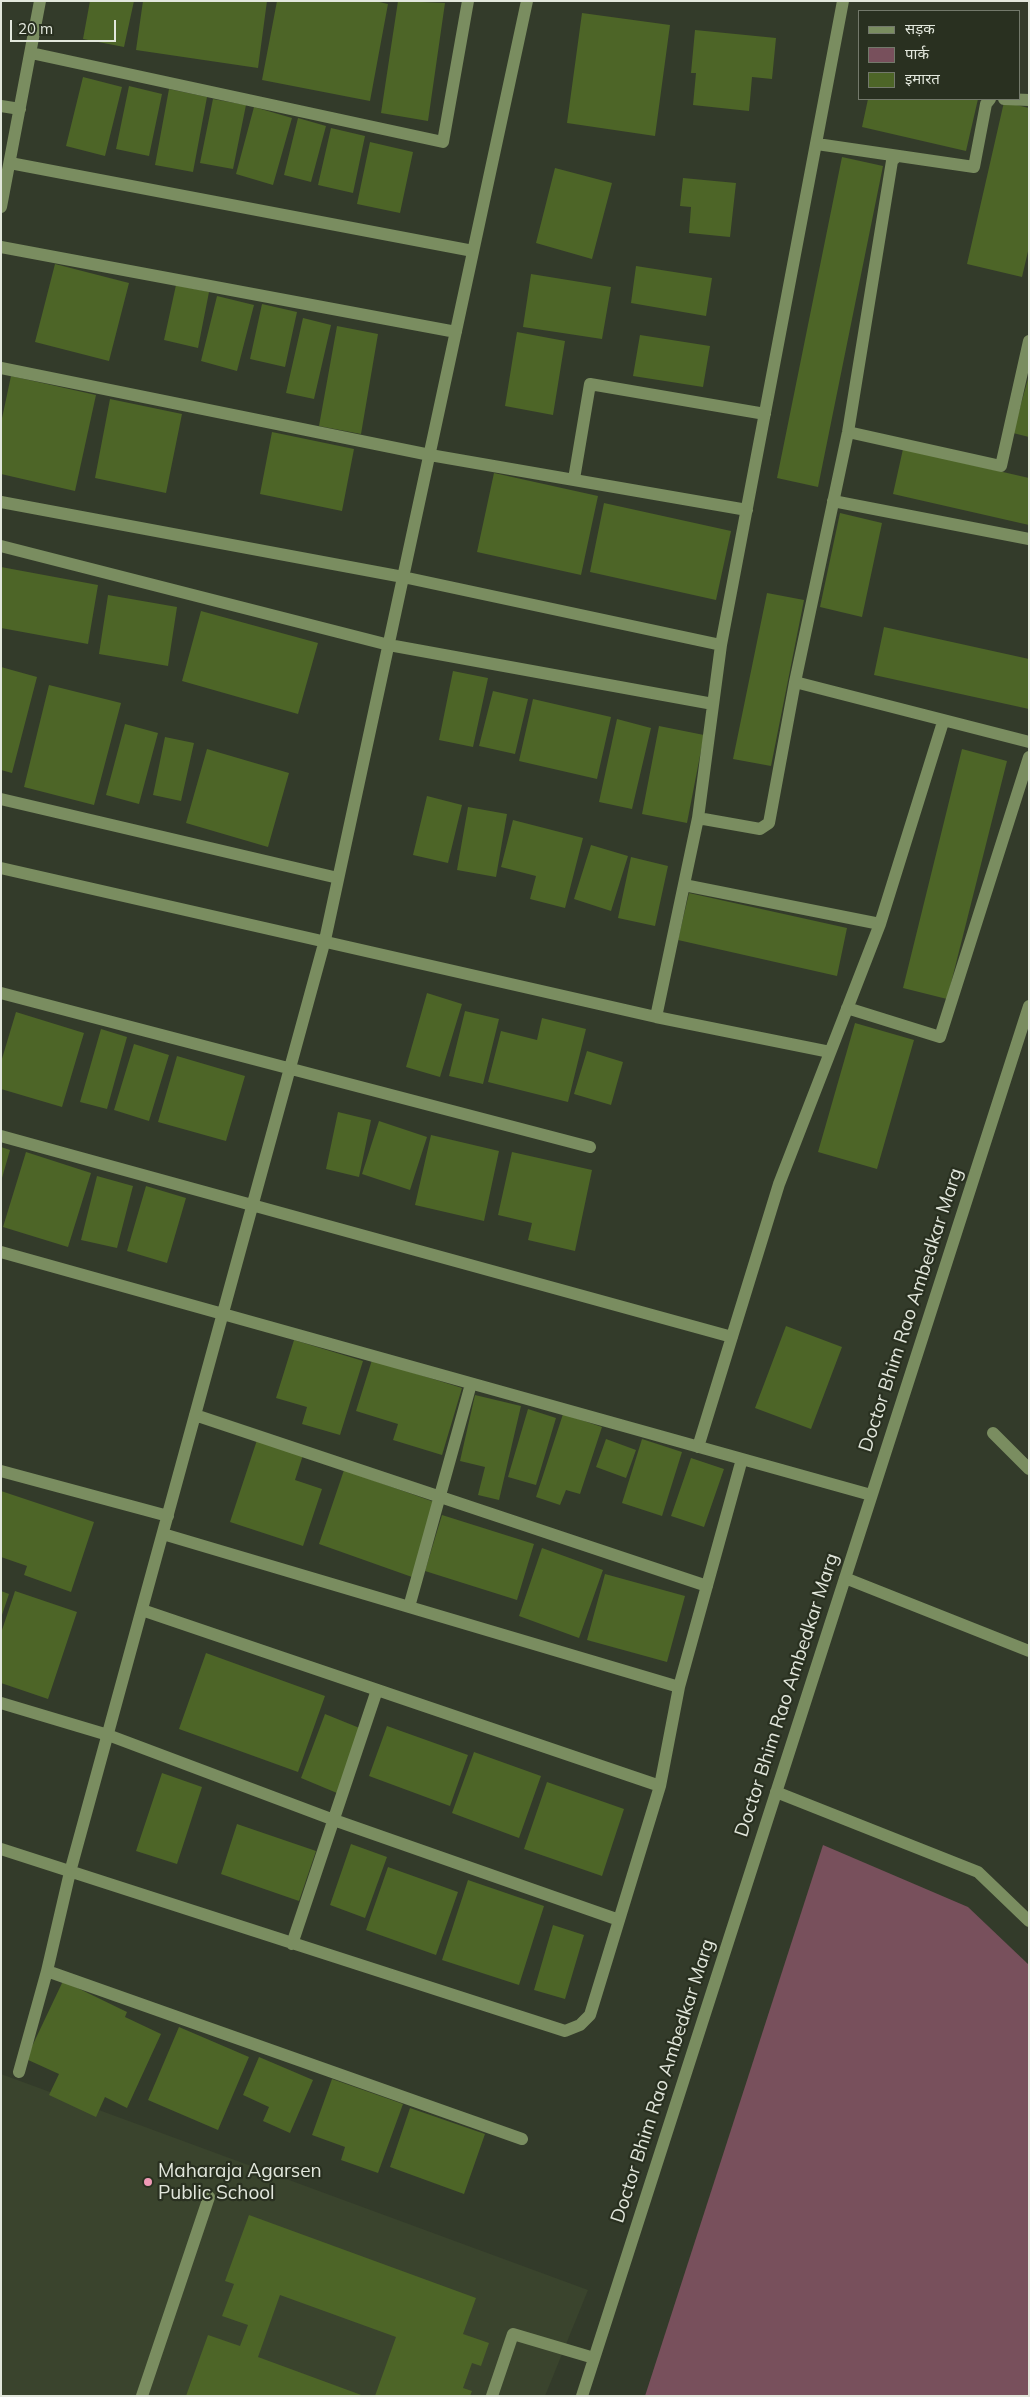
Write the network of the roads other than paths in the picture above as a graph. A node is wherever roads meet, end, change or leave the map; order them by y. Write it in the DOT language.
graph roads {
  1 [pos="40,1"];
  2 [pos="468,1"];
  3 [pos="527,1"];
  4 [pos="843,1"];
  5 [pos="31,53"];
  6 [pos="989,100"];
  7 [pos="1,106"];
  8 [pos="20,109"];
  9 [pos="816,144"];
  10 [pos="896,157"];
  11 [pos="10,163"];
  12 [pos="1,207"];
  13 [pos="1,247"];
  14 [pos="473,251"];
  15 [pos="456,332"];
  16 [pos="1029,341"];
  17 [pos="1,368"];
  18 [pos="765,414"];
  19 [pos="848,432"];
  20 [pos="430,455"];
  21 [pos="574,480"];
  22 [pos="833,501"];
  23 [pos="1,502"];
  24 [pos="747,510"];
  25 [pos="1029,540"];
  26 [pos="1,546"];
  27 [pos="403,577"];
  28 [pos="389,645"];
  29 [pos="721,645"];
  30 [pos="796,682"];
  31 [pos="714,704"];
  32 [pos="943,722"];
  33 [pos="1029,742"];
  34 [pos="1029,756"];
  35 [pos="1,799"];
  36 [pos="698,818"];
  37 [pos="1,868"];
  38 [pos="338,878"];
  39 [pos="684,885"];
  40 [pos="880,924"];
  41 [pos="325,940"];
  42 [pos="1,993"];
  43 [pos="1029,1006"];
  44 [pos="847,1008"];
  45 [pos="656,1017"];
  46 [pos="1027,1021"];
  47 [pos="830,1052"];
  48 [pos="290,1069"];
  49 [pos="1,1136"];
  50 [pos="590,1147"];
  51 [pos="253,1207"];
  52 [pos="1,1252"];
  53 [pos="223,1314"];
  54 [pos="732,1337"];
  55 [pos="472,1384"];
  56 [pos="196,1415"];
  57 [pos="993,1433"];
  58 [pos="698,1447"];
  59 [pos="742,1459"];
  60 [pos="1029,1469"];
  61 [pos="1,1471"];
  62 [pos="871,1495"];
  63 [pos="440,1497"];
  64 [pos="168,1516"];
  65 [pos="163,1534"];
  66 [pos="845,1578"];
  67 [pos="707,1586"];
  68 [pos="409,1608"];
  69 [pos="142,1610"];
  70 [pos="1029,1651"];
  71 [pos="679,1687"];
  72 [pos="377,1690"];
  73 [pos="1,1704"];
  74 [pos="108,1735"];
  75 [pos="660,1786"];
  76 [pos="776,1792"];
  77 [pos="334,1820"];
  78 [pos="1,1849"];
  79 [pos="70,1872"];
  80 [pos="619,1920"];
  81 [pos="1029,1922"];
  82 [pos="292,1944"];
  83 [pos="47,1971"];
  84 [pos="19,2072"];
  85 [pos="522,2139"];
  86 [pos="209,2197"];
  87 [pos="594,2358"];
  88 [pos="142,2396"];
  89 [pos="492,2396"];
  90 [pos="582,2396"];
  1 -- 5 [label="street"];
  2 -- 5 [label="street"];
  3 -- 14 [label="street"];
  4 -- 9 [label="street"];
  5 -- 8 [label="street"];
  6 -- 10 [label="street"];
  7 -- 8 [label="street"];
  8 -- 11 [label="street"];
  9 -- 10 [label="street"];
  9 -- 18 [label="street"];
  10 -- 19 [label="street"];
  11 -- 12 [label="street"];
  11 -- 14 [label="street"];
  13 -- 15 [label="street"];
  14 -- 15 [label="street"];
  15 -- 20 [label="street"];
  16 -- 19 [label="street"];
  17 -- 20 [label="street"];
  18 -- 21 [label="street"];
  18 -- 24 [label="street"];
  19 -- 22 [label="street"];
  20 -- 21 [label="street"];
  20 -- 27 [label="street"];
  21 -- 24 [label="street"];
  22 -- 25 [label="street"];
  22 -- 30 [label="street"];
  23 -- 27 [label="street"];
  24 -- 29 [label="street"];
  26 -- 28 [label="street"];
  27 -- 28 [label="street"];
  27 -- 29 [label="street"];
  28 -- 31 [label="street"];
  28 -- 38 [label="street"];
  29 -- 31 [label="street"];
  30 -- 32 [label="street"];
  30 -- 36 [label="street"];
  31 -- 36 [label="street"];
  32 -- 33 [label="street"];
  32 -- 40 [label="street"];
  34 -- 44 [label="street"];
  35 -- 38 [label="street"];
  36 -- 39 [label="street"];
  37 -- 41 [label="street"];
  38 -- 41 [label="street"];
  39 -- 40 [label="street"];
  39 -- 45 [label="street"];
  40 -- 44 [label="street"];
  41 -- 45 [label="street"];
  41 -- 48 [label="street"];
  42 -- 48 [label="street"];
  43 -- 46 [label="street, Doctor Bhim Rao Ambedkar Marg"];
  44 -- 47 [label="street"];
  45 -- 47 [label="street"];
  46 -- 62 [label="street, Doctor Bhim Rao Ambedkar Marg"];
  47 -- 54 [label="street"];
  48 -- 50 [label="street"];
  48 -- 51 [label="street"];
  49 -- 51 [label="street"];
  51 -- 53 [label="street"];
  51 -- 54 [label="street"];
  52 -- 53 [label="street"];
  53 -- 55 [label="street"];
  53 -- 56 [label="street"];
  54 -- 58 [label="street"];
  55 -- 58 [label="street"];
  55 -- 63 [label="street"];
  56 -- 63 [label="street"];
  56 -- 64 [label="street"];
  57 -- 60 [label="street"];
  58 -- 59 [label="street"];
  59 -- 62 [label="street"];
  59 -- 67 [label="street"];
  61 -- 64 [label="street"];
  62 -- 66 [label="street, Doctor Bhim Rao Ambedkar Marg"];
  63 -- 67 [label="street"];
  63 -- 68 [label="street"];
  64 -- 65 [label="street"];
  65 -- 68 [label="street"];
  65 -- 69 [label="street"];
  66 -- 70 [label="street"];
  66 -- 76 [label="street, Doctor Bhim Rao Ambedkar Marg"];
  67 -- 71 [label="street"];
  68 -- 71 [label="street"];
  69 -- 72 [label="street"];
  69 -- 74 [label="street"];
  71 -- 75 [label="street"];
  72 -- 75 [label="street"];
  72 -- 77 [label="street"];
  73 -- 74 [label="street"];
  74 -- 77 [label="street"];
  74 -- 79 [label="street"];
  75 -- 80 [label="street"];
  76 -- 81 [label="street"];
  76 -- 87 [label="street, Doctor Bhim Rao Ambedkar Marg"];
  77 -- 80 [label="street"];
  77 -- 82 [label="street"];
  78 -- 79 [label="street"];
  79 -- 82 [label="street"];
  79 -- 83 [label="street"];
  80 -- 82 [label="street"];
  83 -- 84 [label="street"];
  83 -- 85 [label="street"];
  86 -- 88 [label="street"];
  87 -- 89 [label="street"];
  87 -- 90 [label="street, Doctor Bhim Rao Ambedkar Marg"];
}
